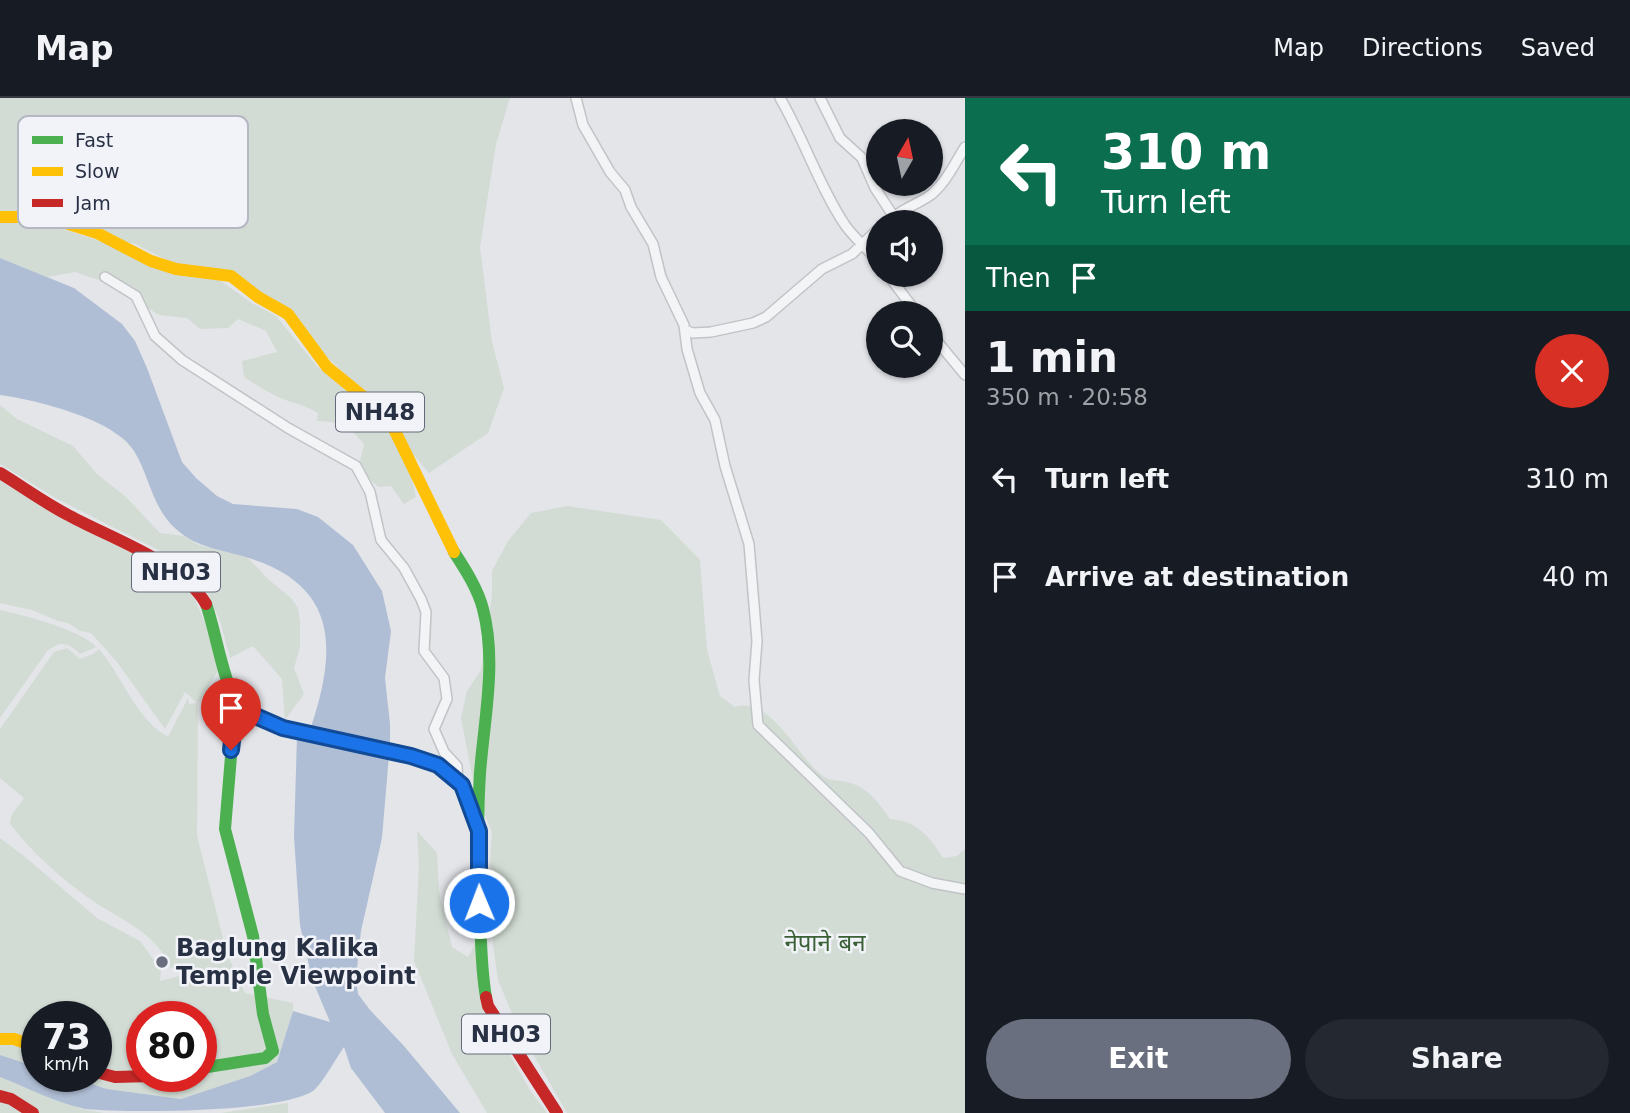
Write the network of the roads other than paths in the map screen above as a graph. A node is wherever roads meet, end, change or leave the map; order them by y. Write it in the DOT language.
graph roads {
  1 [pos="576,98"];
  2 [pos="780,98"];
  3 [pos="820,98"];
  4 [pos="965,147"];
  5 [pos="886,210"];
  6 [pos="906,210"];
  7 [pos="18,217"];
  8 [pos="0,218"];
  9 [pos="81,228"];
  10 [pos="866,242"];
  11 [pos="862,246"];
  12 [pos="866,250"];
  13 [pos="106,277"];
  14 [pos="897,287"];
  15 [pos="909,301"];
  16 [pos="685,330"];
  17 [pos="943,348"];
  18 [pos="965,375"];
  19 [pos="0,473"];
  20 [pos="244,711"];
  21 [pos="458,782"];
  22 [pos="479,831"];
  23 [pos="965,889"];
  24 [pos="0,1039"];
  25 [pos="21,1042"];
  26 [pos="217,1066"];
  27 [pos="0,1096"];
  28 [pos="33,1113"];
  29 [pos="557,1113"];
  1 -- 16 [label="street"];
  2 -- 11 [label="street"];
  3 -- 5 [label="street"];
  4 -- 6 [label="street"];
  7 -- 8 [label="main road, NH48"];
  9 -- 22 [label="main road, NH48"];
  10 -- 11 [label="street"];
  11 -- 12 [label="street"];
  11 -- 16 [label="street"];
  13 -- 21 [label="street"];
  14 -- 15 [label="street"];
  16 -- 23 [label="street"];
  17 -- 18 [label="street"];
  19 -- 20 [label="main road, NH03"];
  20 -- 21 [label="main road"];
  20 -- 26 [label="main road"];
  21 -- 22 [label="main road, NH03"];
  22 -- 29 [label="main road, NH03"];
  24 -- 25 [label="main road"];
  27 -- 28 [label="main road"];
}
